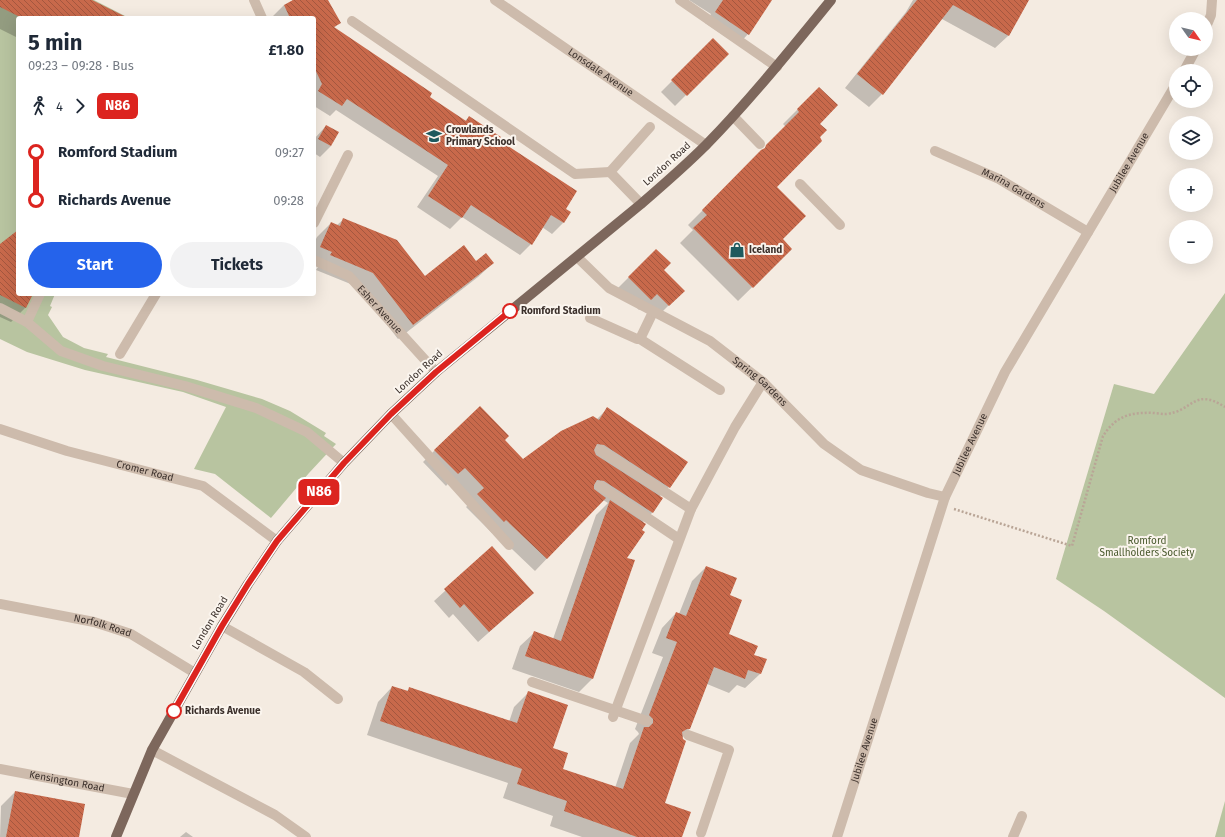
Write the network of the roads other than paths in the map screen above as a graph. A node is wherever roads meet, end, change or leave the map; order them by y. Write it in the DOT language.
graph roads {
  1 [pos="254,0"];
  2 [pos="495,0"];
  3 [pos="680,0"];
  4 [pos="831,0"];
  5 [pos="1212,0"];
  6 [pos="1211,12"];
  7 [pos="261,16"];
  8 [pos="352,21"];
  9 [pos="777,67"];
  10 [pos="1169,96"];
  11 [pos="733,116"];
  12 [pos="650,127"];
  13 [pos="706,144"];
  14 [pos="760,144"];
  15 [pos="935,151"];
  16 [pos="348,155"];
  17 [pos="610,172"];
  18 [pos="800,184"];
  19 [pos="641,204"];
  20 [pos="316,219"];
  21 [pos="840,225"];
  22 [pos="1088,232"];
  23 [pos="577,257"];
  24 [pos="316,261"];
  25 [pos="39,296"];
  26 [pos="155,296"];
  27 [pos="0,308"];
  28 [pos="653,312"];
  29 [pos="590,318"];
  30 [pos="27,322"];
  31 [pos="640,340"];
  32 [pos="120,354"];
  33 [pos="436,372"];
  34 [pos="763,382"];
  35 [pos="720,390"];
  36 [pos="391,414"];
  37 [pos="0,429"];
  38 [pos="600,450"];
  39 [pos="344,463"];
  40 [pos="600,486"];
  41 [pos="944,502"];
  42 [pos="691,509"];
  43 [pos="679,539"];
  44 [pos="277,541"];
  45 [pos="510,545"];
  46 [pos="0,604"];
  47 [pos="222,626"];
  48 [pos="195,673"];
  49 [pos="532,682"];
  50 [pos="338,699"];
  51 [pos="614,713"];
  52 [pos="647,721"];
  53 [pos="688,735"];
  54 [pos="152,750"];
  55 [pos="0,769"];
  56 [pos="133,794"];
  57 [pos="1022,816"];
  58 [pos="700,833"];
  59 [pos="116,837"];
  60 [pos="306,837"];
  61 [pos="837,837"];
  62 [pos="1013,837"];
  1 -- 7 [label="street"];
  2 -- 13 [label="street, Lonsdale Avenue"];
  3 -- 9 [label="street"];
  4 -- 9 [label="main road, London Road"];
  5 -- 6 [label="street"];
  8 -- 17 [label="street"];
  9 -- 11 [label="main road, London Road"];
  10 -- 22 [label="street, Jubilee Avenue"];
  11 -- 13 [label="main road, London Road"];
  11 -- 14 [label="street"];
  12 -- 17 [label="street"];
  13 -- 19 [label="main road, London Road"];
  15 -- 22 [label="street, Marina Gardens"];
  16 -- 20 [label="street"];
  17 -- 19 [label="street"];
  18 -- 21 [label="street"];
  19 -- 23 [label="main road, London Road"];
  22 -- 41 [label="street, Jubilee Avenue"];
  23 -- 28 [label="street, Spring Gardens"];
  23 -- 33 [label="main road, London Road"];
  24 -- 33 [label="street, Esher Avenue"];
  25 -- 30 [label="street"];
  26 -- 32 [label="street"];
  27 -- 30 [label="street"];
  28 -- 31 [label="street"];
  28 -- 34 [label="street, Spring Gardens"];
  29 -- 31 [label="street"];
  30 -- 39 [label="street"];
  31 -- 35 [label="street"];
  33 -- 36 [label="main road, London Road"];
  34 -- 41 [label="street, Spring Gardens"];
  34 -- 42 [label="street"];
  36 -- 39 [label="main road, London Road"];
  36 -- 45 [label="street"];
  37 -- 44 [label="street, Cromer Road"];
  38 -- 42 [label="street"];
  39 -- 44 [label="main road, London Road"];
  40 -- 43 [label="street"];
  41 -- 61 [label="street, Jubilee Avenue"];
  42 -- 43 [label="street"];
  43 -- 51 [label="street"];
  44 -- 47 [label="main road, London Road"];
  46 -- 48 [label="street, Norfolk Road"];
  47 -- 48 [label="main road, London Road"];
  47 -- 50 [label="street"];
  48 -- 54 [label="main road, London Road"];
  49 -- 51 [label="street"];
  51 -- 52 [label="street"];
  53 -- 58 [label="street"];
  54 -- 56 [label="main road, London Road"];
  54 -- 60 [label="street"];
  55 -- 56 [label="street, Kensington Road"];
  56 -- 59 [label="main road, London Road"];
  57 -- 62 [label="street"];
}
